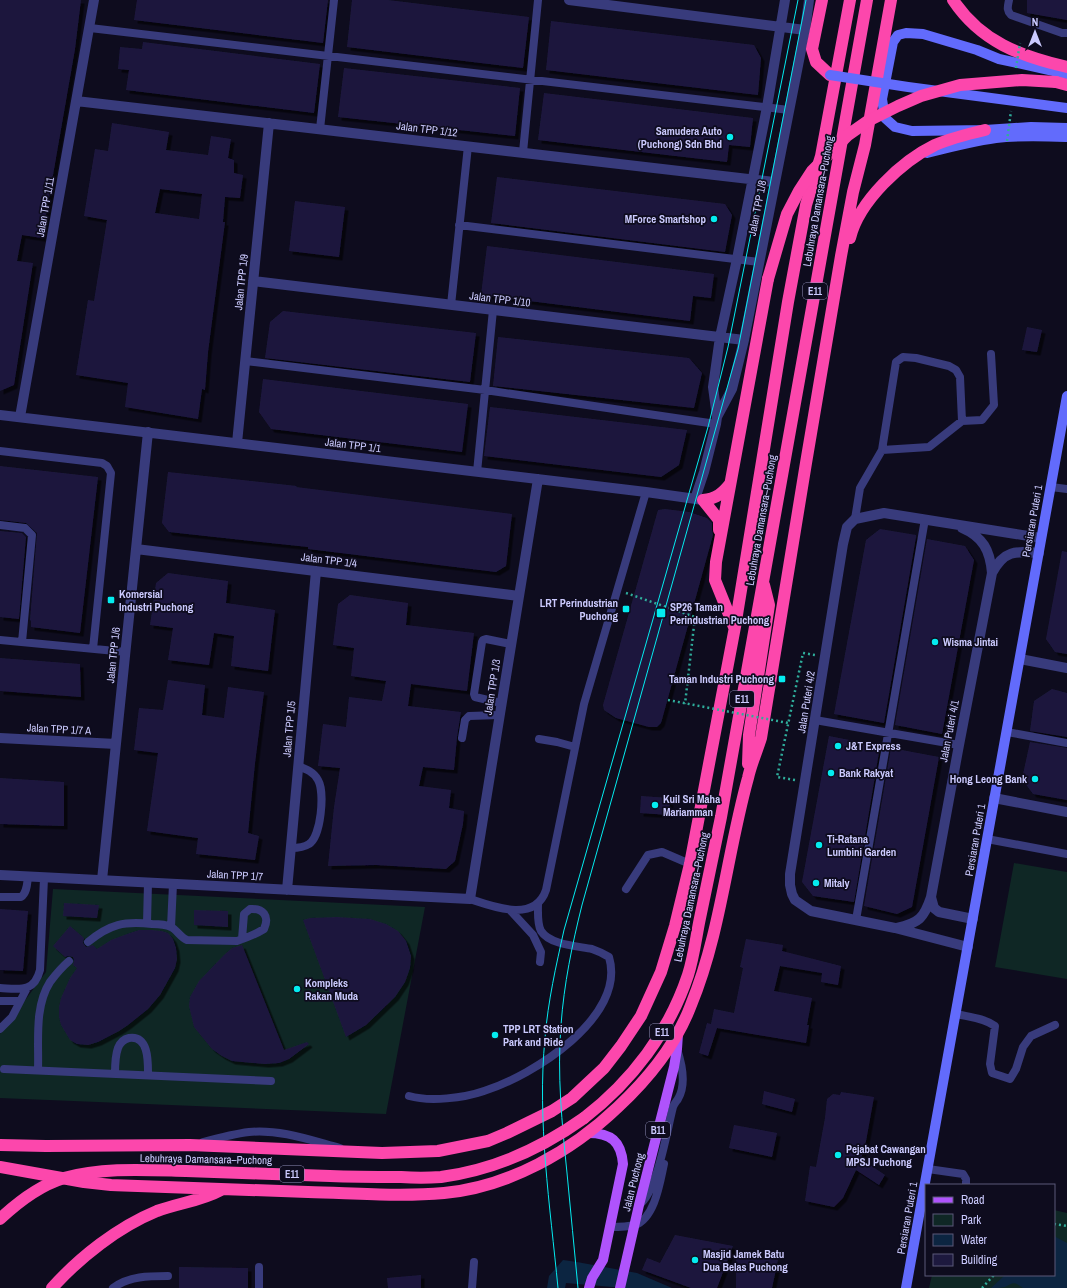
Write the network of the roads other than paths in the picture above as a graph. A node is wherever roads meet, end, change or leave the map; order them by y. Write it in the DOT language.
graph roads {
  1 [pos="94,0"];
  2 [pos="334,0"];
  3 [pos="538,0"];
  4 [pos="569,0"];
  5 [pos="785,0"];
  6 [pos="809,0"];
  7 [pos="822,0"];
  8 [pos="850,0"];
  9 [pos="867,0"];
  10 [pos="891,0"];
  11 [pos="953,0"];
  12 [pos="1009,0"];
  13 [pos="584,1"];
  14 [pos="607,2"];
  15 [pos="780,27"];
  16 [pos="90,28"];
  17 [pos="804,30"];
  18 [pos="1067,33"];
  19 [pos="328,56"];
  20 [pos="1067,67"];
  21 [pos="1067,74"];
  22 [pos="830,75"];
  23 [pos="530,80"];
  24 [pos="1067,85"];
  25 [pos="76,101"];
  26 [pos="767,108"];
  27 [pos="1067,108"];
  28 [pos="789,110"];
  29 [pos="269,123"];
  30 [pos="1067,128"];
  31 [pos="320,129"];
  32 [pos="985,130"];
  33 [pos="1067,137"];
  34 [pos="468,146"];
  35 [pos="523,152"];
  36 [pos="919,155"];
  37 [pos="752,179"];
  38 [pos="774,182"];
  39 [pos="459,226"];
  40 [pos="841,256"];
  41 [pos="737,259"];
  42 [pos="759,262"];
  43 [pos="253,282"];
  44 [pos="451,305"];
  45 [pos="492,310"];
  46 [pos="720,337"];
  47 [pos="744,340"];
  48 [pos="991,354"];
  49 [pos="245,361"];
  50 [pos="485,390"];
  51 [pos="1067,396"];
  52 [pos="0,415"];
  53 [pos="20,417"];
  54 [pos="717,420"];
  55 [pos="962,421"];
  56 [pos="148,432"];
  57 [pos="237,443"];
  58 [pos="882,450"];
  59 [pos="0,451"];
  60 [pos="477,472"];
  61 [pos="538,479"];
  62 [pos="730,483"];
  63 [pos="1051,486"];
  64 [pos="1067,489"];
  65 [pos="646,492"];
  66 [pos="699,500"];
  67 [pos="855,520"];
  68 [pos="925,520"];
  69 [pos="955,524"];
  70 [pos="0,525"];
  71 [pos="1041,538"];
  72 [pos="719,543"];
  73 [pos="136,548"];
  74 [pos="1039,553"];
  75 [pos="316,571"];
  76 [pos="992,573"];
  77 [pos="763,582"];
  78 [pos="519,596"];
  79 [pos="735,627"];
  80 [pos="0,640"];
  81 [pos="22,642"];
  82 [pos="511,644"];
  83 [pos="94,649"];
  84 [pos="126,652"];
  85 [pos="1020,659"];
  86 [pos="1067,668"];
  87 [pos="501,703"];
  88 [pos="499,715"];
  89 [pos="815,720"];
  90 [pos="888,732"];
  91 [pos="1006,732"];
  92 [pos="0,738"];
  93 [pos="462,738"];
  94 [pos="539,739"];
  95 [pos="1067,743"];
  96 [pos="116,744"];
  97 [pos="959,744"];
  98 [pos="575,747"];
  99 [pos="298,766"];
  100 [pos="748,778"];
  101 [pos="994,798"];
  102 [pos="1067,812"];
  103 [pos="987,839"];
  104 [pos="290,848"];
  105 [pos="1067,854"];
  106 [pos="690,864"];
  107 [pos="0,875"];
  108 [pos="28,877"];
  109 [pos="44,878"];
  110 [pos="102,880"];
  111 [pos="148,883"];
  112 [pos="173,884"];
  113 [pos="626,889"];
  114 [pos="287,890"];
  115 [pos="0,896"];
  116 [pos="931,897"];
  117 [pos="470,899"];
  118 [pos="538,903"];
  119 [pos="510,910"];
  120 [pos="973,919"];
  121 [pos="856,920"];
  122 [pos="147,923"];
  123 [pos="171,927"];
  124 [pos="895,928"];
  125 [pos="242,939"];
  126 [pos="88,942"];
  127 [pos="968,946"];
  128 [pos="69,961"];
  129 [pos="540,962"];
  130 [pos="0,988"];
  131 [pos="27,988"];
  132 [pos="0,1001"];
  133 [pos="20,1002"];
  134 [pos="956,1014"];
  135 [pos="1055,1025"];
  136 [pos="0,1029"];
  137 [pos="678,1034"];
  138 [pos="677,1049"];
  139 [pos="4,1069"];
  140 [pos="38,1070"];
  141 [pos="115,1074"];
  142 [pos="148,1075"];
  143 [pos="271,1081"];
  144 [pos="409,1096"];
  145 [pos="678,1099"];
  146 [pos="588,1134"];
  147 [pos="0,1145"];
  148 [pos="0,1167"];
  149 [pos="928,1169"];
  150 [pos="925,1184"];
  151 [pos="966,1184"];
  152 [pos="925,1185"];
  153 [pos="223,1190"];
  154 [pos="639,1205"];
  155 [pos="0,1219"];
  156 [pos="634,1225"];
  157 [pos="610,1227"];
  158 [pos="474,1262"];
  159 [pos="259,1267"];
  160 [pos="168,1276"];
  161 [pos="52,1288"];
  162 [pos="113,1288"];
  163 [pos="259,1288"];
  164 [pos="472,1288"];
  165 [pos="589,1288"];
  166 [pos="620,1288"];
  167 [pos="906,1288"];
  1 -- 16 [label="street, Jalan TPP 1/11"];
  2 -- 19 [label="lane"];
  3 -- 23 [label="lane"];
  4 -- 13 [label="street"];
  5 -- 15 [label="street, Jalan TPP 1/8"];
  6 -- 17 [label="street, Jalan TPP 1/8"];
  7 -- 22 [label="highway"];
  8 -- 79 [label="highway, Lebuhraya Damansara–Puchong / E11"];
  9 -- 77 [label="highway, Lebuhraya Damansara–Puchong / E11"];
  10 -- 40 [label="highway"];
  11 -- 20 [label="highway"];
  12 -- 18 [label="lane"];
  13 -- 14 [label="street"];
  14 -- 15 [label="street"];
  15 -- 17 [label="street"];
  15 -- 26 [label="street, Jalan TPP 1/8"];
  16 -- 19 [label="lane"];
  16 -- 25 [label="street, Jalan TPP 1/11"];
  17 -- 28 [label="street, Jalan TPP 1/8"];
  19 -- 23 [label="lane"];
  19 -- 31 [label="lane"];
  21 -- 32 [label="street"];
  22 -- 27 [label="street, bridge"];
  23 -- 26 [label="lane"];
  23 -- 35 [label="lane"];
  24 -- 62 [label="highway, bridge"];
  25 -- 29 [label="street, Jalan TPP 1/12"];
  25 -- 53 [label="street, Jalan TPP 1/11"];
  26 -- 28 [label="lane"];
  26 -- 37 [label="street, Jalan TPP 1/8"];
  28 -- 38 [label="street, Jalan TPP 1/8"];
  29 -- 31 [label="street, Jalan TPP 1/12"];
  29 -- 43 [label="street, Jalan TPP 1/9"];
  30 -- 32 [label="street"];
  31 -- 34 [label="street, Jalan TPP 1/12"];
  32 -- 36 [label="highway"];
  33 -- 36 [label="street"];
  34 -- 35 [label="street, Jalan TPP 1/12"];
  34 -- 39 [label="lane"];
  35 -- 37 [label="street, Jalan TPP 1/12"];
  36 -- 40 [label="highway"];
  37 -- 38 [label="street, Jalan TPP 1/12"];
  37 -- 41 [label="street, Jalan TPP 1/8"];
  38 -- 42 [label="street, Jalan TPP 1/8"];
  39 -- 41 [label="lane"];
  39 -- 44 [label="lane"];
  40 -- 100 [label="highway"];
  41 -- 42 [label="lane"];
  41 -- 46 [label="street, Jalan TPP 1/8"];
  42 -- 47 [label="street, Jalan TPP 1/8"];
  43 -- 44 [label="street, Jalan TPP 1/10"];
  43 -- 49 [label="street, Jalan TPP 1/9"];
  44 -- 45 [label="street, Jalan TPP 1/10"];
  45 -- 46 [label="street, Jalan TPP 1/10"];
  45 -- 50 [label="lane"];
  46 -- 47 [label="street, Jalan TPP 1/10"];
  46 -- 54 [label="street, Jalan TPP 1/8"];
  47 -- 54 [label="street, Jalan TPP 1/8"];
  48 -- 55 [label="lane"];
  49 -- 50 [label="lane"];
  49 -- 57 [label="street, Jalan TPP 1/9"];
  50 -- 54 [label="lane"];
  50 -- 60 [label="lane"];
  51 -- 63 [label="street, Persiaran Puteri 1"];
  52 -- 53 [label="street, Jalan TPP 1/1"];
  53 -- 56 [label="street, Jalan TPP 1/1"];
  54 -- 66 [label="street, Jalan TPP 1/8"];
  55 -- 58 [label="lane"];
  55 -- 58 [label="lane"];
  56 -- 57 [label="street, Jalan TPP 1/1"];
  56 -- 73 [label="street, Jalan TPP 1/6"];
  57 -- 60 [label="street, Jalan TPP 1/1"];
  58 -- 67 [label="lane"];
  59 -- 83 [label="lane"];
  60 -- 61 [label="street, Jalan TPP 1/1"];
  61 -- 65 [label="street, Jalan TPP 1/1"];
  61 -- 78 [label="street, Jalan TPP 1/3"];
  62 -- 66 [label="highway"];
  62 -- 72 [label="highway"];
  63 -- 64 [label="lane"];
  63 -- 71 [label="street, Persiaran Puteri 1"];
  65 -- 66 [label="street, Jalan TPP 1/1"];
  65 -- 98 [label="lane"];
  66 -- 72 [label="highway"];
  67 -- 68 [label="street"];
  67 -- 89 [label="street, Jalan Puteri 4/2"];
  68 -- 69 [label="street"];
  68 -- 90 [label="lane"];
  69 -- 71 [label="street"];
  69 -- 76 [label="street"];
  70 -- 81 [label="lane"];
  71 -- 74 [label="street, Persiaran Puteri 1"];
  72 -- 79 [label="highway"];
  73 -- 75 [label="street, Jalan TPP 1/4"];
  73 -- 84 [label="street, Jalan TPP 1/6"];
  74 -- 76 [label="street, Jalan Puteri 4/1"];
  74 -- 85 [label="street, Persiaran Puteri 1"];
  75 -- 78 [label="street, Jalan TPP 1/4"];
  75 -- 99 [label="street, Jalan TPP 1/5"];
  76 -- 97 [label="street, Jalan Puteri 4/1"];
  77 -- 100 [label="highway, E11"];
  77 -- 155 [label="highway, Lebuhraya Damansara–Puchong / E11, bridge"];
  78 -- 82 [label="street, Jalan TPP 1/3"];
  79 -- 106 [label="highway, Lebuhraya Damansara–Puchong / E11"];
  80 -- 81 [label="lane"];
  81 -- 83 [label="lane"];
  82 -- 87 [label="street, Jalan TPP 1/3"];
  82 -- 87 [label="lane"];
  83 -- 84 [label="lane"];
  84 -- 96 [label="street, Jalan TPP 1/6"];
  85 -- 86 [label="street"];
  85 -- 91 [label="street, Persiaran Puteri 1"];
  87 -- 88 [label="street, Jalan TPP 1/3"];
  88 -- 93 [label="lane"];
  88 -- 117 [label="street, Jalan TPP 1/3"];
  89 -- 90 [label="lane"];
  89 -- 121 [label="street, Jalan Puteri 4/2"];
  90 -- 97 [label="lane"];
  90 -- 121 [label="lane"];
  91 -- 95 [label="lane"];
  91 -- 101 [label="street, Persiaran Puteri 1"];
  92 -- 96 [label="street, Jalan TPP 1/7 A"];
  94 -- 98 [label="lane"];
  96 -- 110 [label="street, Jalan TPP 1/6"];
  97 -- 116 [label="street, Jalan Puteri 4/1"];
  98 -- 118 [label="lane"];
  99 -- 104 [label="street, Jalan TPP 1/5"];
  99 -- 104 [label="lane"];
  100 -- 137 [label="highway, E11"];
  101 -- 102 [label="street"];
  101 -- 103 [label="street, Persiaran Puteri 1"];
  103 -- 105 [label="lane"];
  103 -- 120 [label="street, Persiaran Puteri 1"];
  104 -- 114 [label="street, Jalan TPP 1/5"];
  106 -- 113 [label="lane"];
  106 -- 147 [label="highway, Lebuhraya Damansara–Puchong / E11"];
  107 -- 108 [label="street, Jalan TPP 1/7"];
  108 -- 109 [label="street, Jalan TPP 1/7"];
  108 -- 115 [label="lane"];
  109 -- 110 [label="street, Jalan TPP 1/7"];
  109 -- 131 [label="lane"];
  110 -- 111 [label="street, Jalan TPP 1/7"];
  111 -- 112 [label="street, Jalan TPP 1/7"];
  111 -- 122 [label="lane"];
  112 -- 114 [label="street, Jalan TPP 1/7"];
  112 -- 123 [label="lane"];
  114 -- 117 [label="street, Jalan TPP 1/7"];
  116 -- 120 [label="street"];
  116 -- 124 [label="street, Jalan Puteri 4/1"];
  117 -- 119 [label="lane"];
  118 -- 119 [label="lane"];
  118 -- 144 [label="lane"];
  119 -- 129 [label="lane"];
  120 -- 127 [label="street, Persiaran Puteri 1"];
  121 -- 124 [label="street, Jalan Puteri 4/2"];
  122 -- 123 [label="lane"];
  122 -- 126 [label="lane"];
  123 -- 125 [label="lane"];
  124 -- 127 [label="street, Jalan Puteri 4/2"];
  127 -- 134 [label="street, Persiaran Puteri 1"];
  128 -- 140 [label="lane"];
  130 -- 131 [label="lane"];
  131 -- 133 [label="lane"];
  132 -- 133 [label="lane"];
  133 -- 136 [label="lane"];
  134 -- 135 [label="lane"];
  134 -- 149 [label="street, Persiaran Puteri 1"];
  137 -- 138 [label="main road, Jalan Puchong / B11"];
  137 -- 146 [label="highway, E11"];
  138 -- 145 [label="lane"];
  138 -- 154 [label="main road, Jalan Puchong / B11"];
  139 -- 140 [label="lane"];
  140 -- 141 [label="lane"];
  141 -- 142 [label="lane"];
  141 -- 142 [label="lane"];
  142 -- 143 [label="lane"];
  145 -- 154 [label="lane"];
  145 -- 156 [label="lane"];
  146 -- 153 [label="highway, E11"];
  146 -- 157 [label="main road, Jalan Puchong"];
  148 -- 153 [label="highway, E11"];
  149 -- 150 [label="street, Persiaran Puteri 1"];
  149 -- 151 [label="lane"];
  152 -- 167 [label="street, Persiaran Puteri 1"];
  153 -- 161 [label="highway"];
  154 -- 156 [label="main road, Jalan Puchong / B11"];
  156 -- 157 [label="lane"];
  156 -- 166 [label="main road, Jalan Puchong / B11"];
  157 -- 165 [label="main road, Jalan Puchong"];
  158 -- 164 [label="lane"];
  159 -- 163 [label="lane"];
  160 -- 162 [label="lane"];
}
